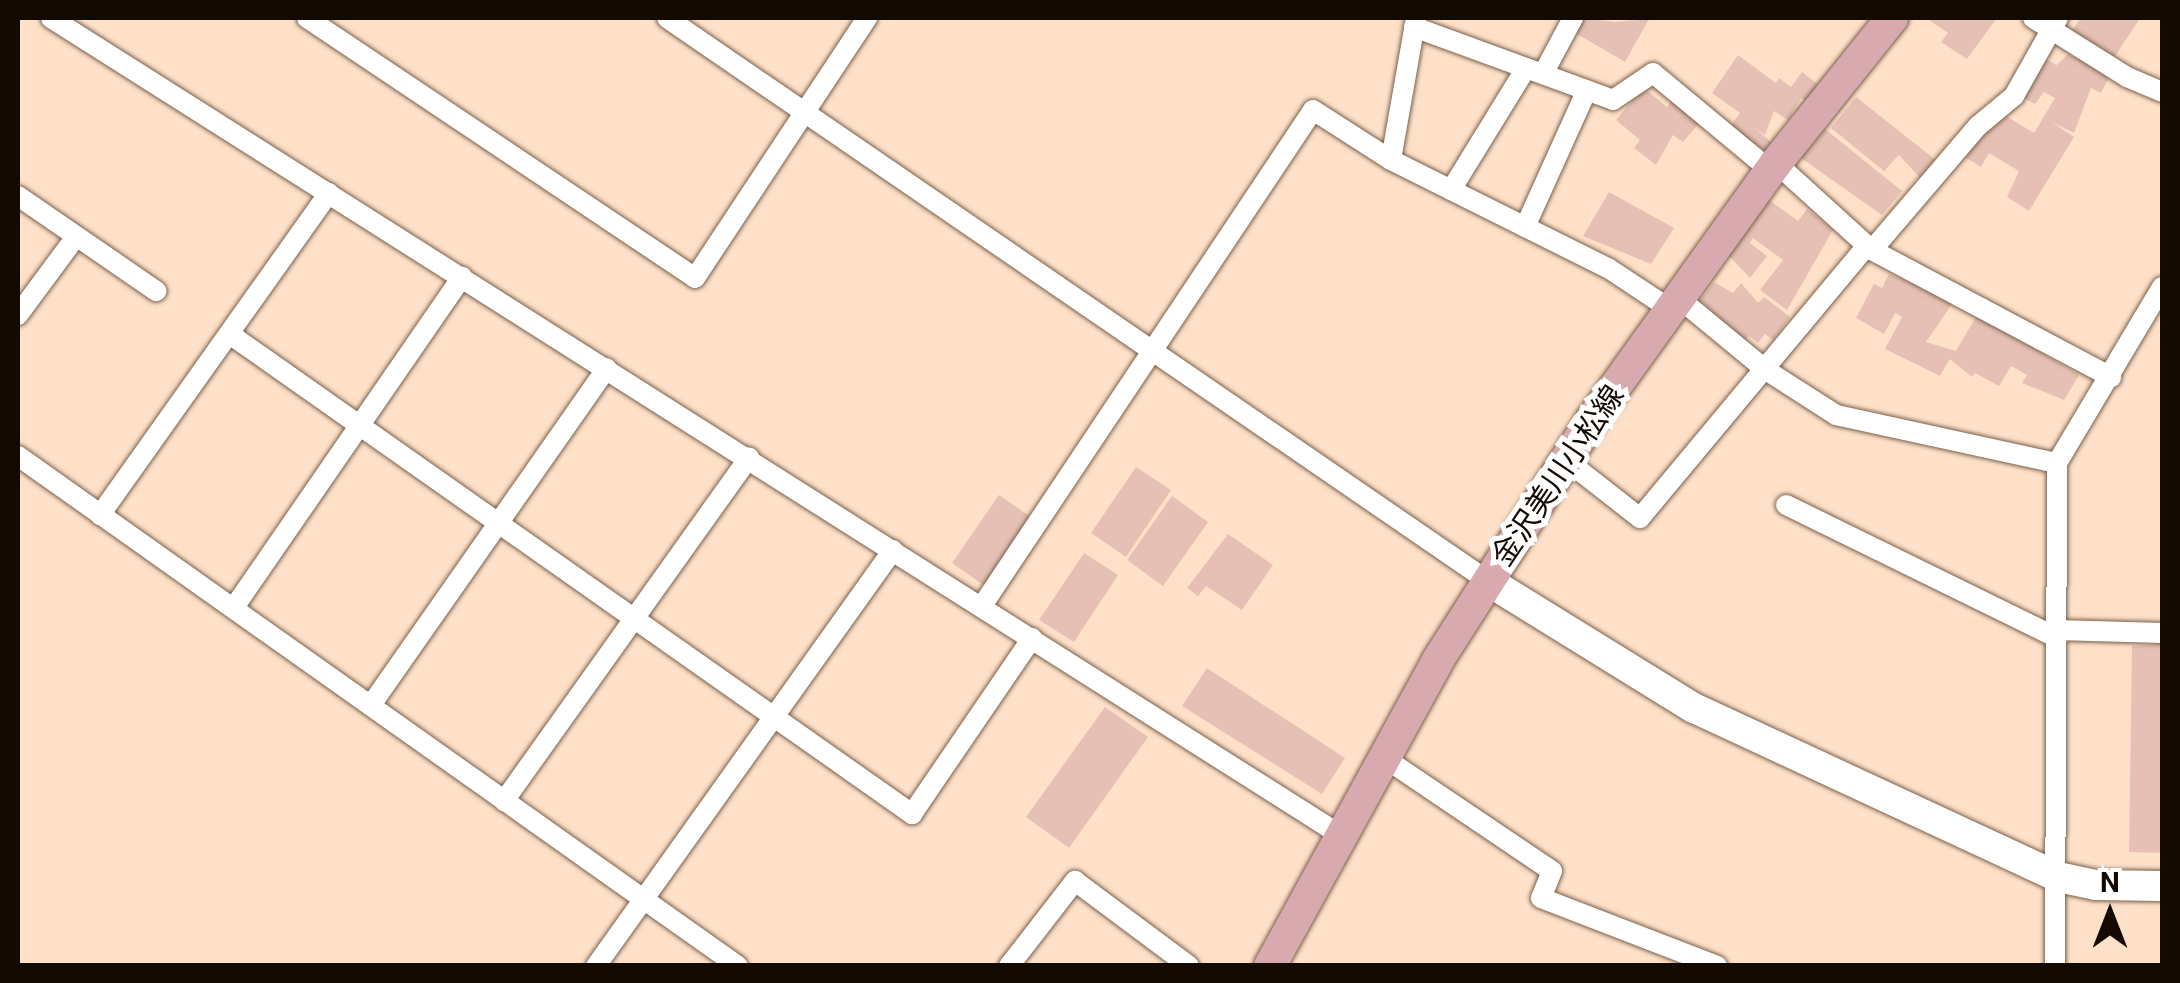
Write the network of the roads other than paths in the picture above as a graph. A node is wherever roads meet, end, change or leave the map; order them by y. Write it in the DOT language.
graph roads {
  1 [pos="50,18"];
  2 [pos="308,18"];
  3 [pos="667,18"];
  4 [pos="866,18"];
  5 [pos="1574,18"];
  6 [pos="1892,18"];
  7 [pos="1414,21"];
  8 [pos="2047,22"];
  9 [pos="1535,71"];
  10 [pos="1586,90"];
  11 [pos="2162,92"];
  12 [pos="804,110"];
  13 [pos="1391,160"];
  14 [pos="1774,167"];
  15 [pos="1450,190"];
  16 [pos="329,193"];
  17 [pos="18,196"];
  18 [pos="1525,227"];
  19 [pos="75,238"];
  20 [pos="1870,248"];
  21 [pos="462,277"];
  22 [pos="2162,287"];
  23 [pos="156,290"];
  24 [pos="1677,306"];
  25 [pos="18,315"];
  26 [pos="231,336"];
  27 [pos="1150,348"];
  28 [pos="607,368"];
  29 [pos="1766,370"];
  30 [pos="2111,377"];
  31 [pos="364,428"];
  32 [pos="18,456"];
  33 [pos="749,458"];
  34 [pos="1566,460"];
  35 [pos="2058,463"];
  36 [pos="1786,505"];
  37 [pos="100,515"];
  38 [pos="501,522"];
  39 [pos="894,550"];
  40 [pos="1488,581"];
  41 [pos="235,606"];
  42 [pos="982,606"];
  43 [pos="637,618"];
  44 [pos="2162,632"];
  45 [pos="2057,634"];
  46 [pos="1032,638"];
  47 [pos="371,705"];
  48 [pos="774,713"];
  49 [pos="1386,759"];
  50 [pos="504,801"];
  51 [pos="1345,838"];
  52 [pos="2058,877"];
  53 [pos="2162,886"];
  54 [pos="642,900"];
  55 [pos="596,966"];
  56 [pos="738,966"];
  57 [pos="1009,966"];
  58 [pos="1189,966"];
  59 [pos="1270,966"];
  60 [pos="1717,966"];
  61 [pos="2056,966"];
  1 -- 16 [label="street"];
  2 -- 12 [label="street"];
  3 -- 12 [label="street"];
  4 -- 12 [label="street"];
  5 -- 9 [label="street"];
  6 -- 14 [label="main road, 金沢美川小松線"];
  7 -- 9 [label="street"];
  7 -- 13 [label="street"];
  8 -- 11 [label="street"];
  8 -- 20 [label="street"];
  9 -- 10 [label="street"];
  9 -- 15 [label="street"];
  10 -- 14 [label="street"];
  10 -- 18 [label="street"];
  12 -- 27 [label="street"];
  13 -- 15 [label="street"];
  13 -- 27 [label="street"];
  14 -- 20 [label="street"];
  14 -- 24 [label="main road, 金沢美川小松線"];
  15 -- 18 [label="street"];
  16 -- 21 [label="street"];
  16 -- 26 [label="street"];
  17 -- 19 [label="street"];
  18 -- 24 [label="street"];
  19 -- 23 [label="street"];
  19 -- 25 [label="street"];
  20 -- 29 [label="street"];
  20 -- 30 [label="street"];
  21 -- 28 [label="street"];
  21 -- 31 [label="street"];
  22 -- 30 [label="street"];
  24 -- 29 [label="street"];
  24 -- 34 [label="main road, 金沢美川小松線"];
  26 -- 31 [label="street"];
  26 -- 37 [label="street"];
  27 -- 40 [label="street"];
  27 -- 42 [label="street"];
  28 -- 33 [label="street"];
  28 -- 38 [label="street"];
  29 -- 34 [label="street"];
  29 -- 35 [label="street"];
  30 -- 35 [label="street"];
  31 -- 38 [label="street"];
  31 -- 41 [label="street"];
  32 -- 37 [label="street"];
  33 -- 39 [label="street"];
  33 -- 43 [label="street"];
  34 -- 40 [label="main road, 金沢美川小松線"];
  35 -- 45 [label="street"];
  36 -- 45 [label="street"];
  37 -- 41 [label="street"];
  38 -- 43 [label="street"];
  38 -- 47 [label="street"];
  39 -- 42 [label="street"];
  39 -- 48 [label="street"];
  40 -- 49 [label="main road, 金沢美川小松線"];
  40 -- 52 [label="street"];
  41 -- 47 [label="street"];
  42 -- 46 [label="street"];
  43 -- 48 [label="street"];
  43 -- 50 [label="street"];
  44 -- 45 [label="street"];
  45 -- 52 [label="street"];
  46 -- 48 [label="street"];
  46 -- 51 [label="street"];
  47 -- 50 [label="street"];
  48 -- 54 [label="street"];
  49 -- 51 [label="main road, 金沢美川小松線"];
  49 -- 60 [label="street"];
  50 -- 54 [label="street"];
  51 -- 59 [label="main road, 金沢美川小松線"];
  52 -- 53 [label="street"];
  52 -- 61 [label="street"];
  54 -- 55 [label="street"];
  54 -- 56 [label="street"];
  57 -- 58 [label="street"];
}
